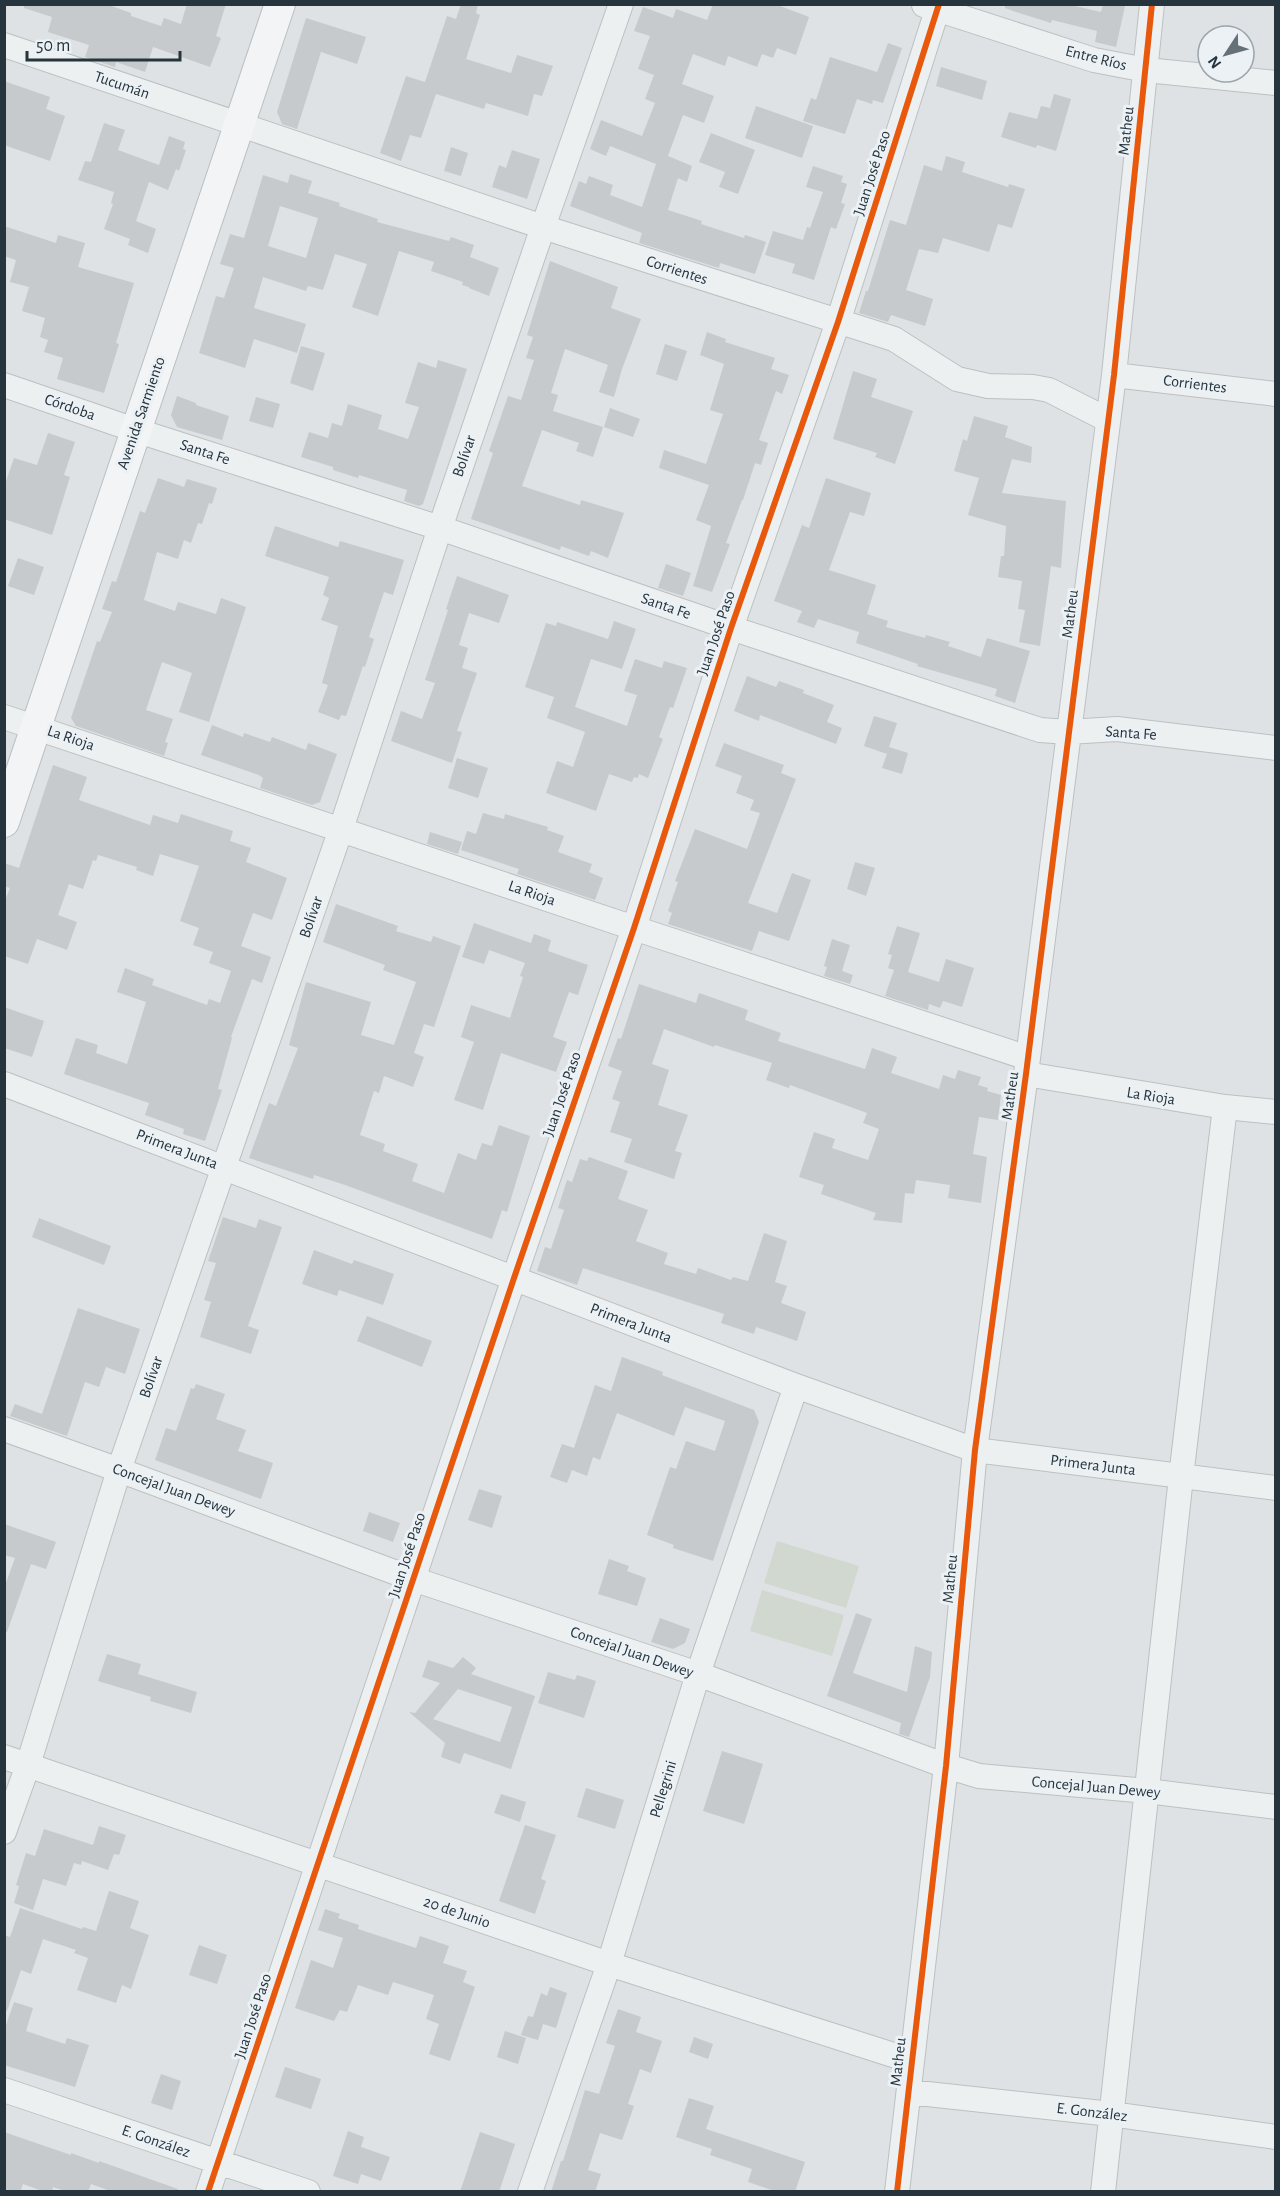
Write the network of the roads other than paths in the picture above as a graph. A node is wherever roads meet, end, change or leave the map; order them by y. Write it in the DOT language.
graph roads {
  1 [pos="280,4"];
  2 [pos="621,4"];
  3 [pos="1152,4"];
  4 [pos="933,6"];
  5 [pos="4,45"];
  6 [pos="1146,69"];
  7 [pos="1275,83"];
  8 [pos="239,125"];
  9 [pos="543,227"];
  10 [pos="838,322"];
  11 [pos="1114,375"];
  12 [pos="4,385"];
  13 [pos="1275,394"];
  14 [pos="1108,420"];
  15 [pos="135,430"];
  16 [pos="440,528"];
  17 [pos="731,628"];
  18 [pos="4,717"];
  19 [pos="36,726"];
  20 [pos="1068,732"];
  21 [pos="1275,748"];
  22 [pos="4,822"];
  23 [pos="341,829"];
  24 [pos="634,928"];
  25 [pos="1027,1066"];
  26 [pos="4,1084"];
  27 [pos="1226,1107"];
  28 [pos="1275,1112"];
  29 [pos="224,1167"];
  30 [pos="514,1278"];
  31 [pos="796,1386"];
  32 [pos="4,1429"];
  33 [pos="975,1450"];
  34 [pos="119,1470"];
  35 [pos="1181,1476"];
  36 [pos="1275,1488"];
  37 [pos="413,1579"];
  38 [pos="698,1674"];
  39 [pos="4,1756"];
  40 [pos="28,1765"];
  41 [pos="946,1766"];
  42 [pos="1147,1791"];
  43 [pos="1275,1807"];
  44 [pos="4,1832"];
  45 [pos="317,1864"];
  46 [pos="609,1964"];
  47 [pos="912,2061"];
  48 [pos="4,2090"];
  49 [pos="909,2092"];
  50 [pos="1112,2114"];
  51 [pos="1275,2138"];
  52 [pos="218,2162"];
  53 [pos="208,2192"];
  54 [pos="308,2192"];
  55 [pos="530,2192"];
  56 [pos="897,2192"];
  57 [pos="1103,2192"];
  1 -- 8 [label="main road, Avenida Sarmiento"];
  2 -- 9 [label="street, Bolívar"];
  3 -- 6 [label="street, Matheu"];
  4 -- 6 [label="street, Entre Ríos"];
  4 -- 10 [label="street, Juan José Paso"];
  5 -- 8 [label="street, Tucumán"];
  6 -- 7 [label="street, Entre Ríos"];
  6 -- 11 [label="street, Matheu"];
  8 -- 9 [label="street, Corrientes"];
  8 -- 15 [label="main road, Avenida Sarmiento"];
  9 -- 10 [label="street, Corrientes"];
  9 -- 16 [label="street, Bolívar"];
  10 -- 14 [label="street, Corrientes"];
  10 -- 17 [label="street, Juan José Paso"];
  11 -- 13 [label="street, Corrientes"];
  11 -- 14 [label="street, Matheu"];
  12 -- 15 [label="street, Córdoba"];
  14 -- 20 [label="street, Matheu"];
  15 -- 16 [label="street, Santa Fe"];
  15 -- 19 [label="main road, Avenida Sarmiento"];
  16 -- 17 [label="street, Santa Fe"];
  16 -- 23 [label="street, Bolívar"];
  17 -- 20 [label="street, Santa Fe"];
  17 -- 24 [label="street, Juan José Paso"];
  18 -- 19 [label="street, La Rioja"];
  19 -- 22 [label="main road, Avenida Sarmiento"];
  19 -- 23 [label="street, La Rioja"];
  20 -- 21 [label="street, Santa Fe"];
  20 -- 25 [label="street, Matheu"];
  23 -- 24 [label="street, La Rioja"];
  23 -- 29 [label="street, Bolívar"];
  24 -- 25 [label="street, La Rioja"];
  24 -- 30 [label="street, Juan José Paso"];
  25 -- 27 [label="street, La Rioja"];
  25 -- 33 [label="street, Matheu"];
  26 -- 29 [label="street, Primera Junta"];
  27 -- 28 [label="street, La Rioja"];
  27 -- 35 [label="street"];
  29 -- 30 [label="street, Primera Junta"];
  29 -- 34 [label="street, Bolívar"];
  30 -- 31 [label="street, Primera Junta"];
  30 -- 37 [label="street, Juan José Paso"];
  31 -- 33 [label="street, Primera Junta"];
  31 -- 38 [label="street, Pellegrini"];
  32 -- 34 [label="street, Concejal Juan Dewey"];
  33 -- 35 [label="street, Primera Junta"];
  33 -- 41 [label="street, Matheu"];
  34 -- 37 [label="street, Concejal Juan Dewey"];
  34 -- 40 [label="street, Bolívar"];
  35 -- 36 [label="street, Primera Junta"];
  35 -- 42 [label="street"];
  37 -- 38 [label="street, Concejal Juan Dewey"];
  37 -- 45 [label="street, Juan José Paso"];
  38 -- 41 [label="street, Concejal Juan Dewey"];
  38 -- 46 [label="street, Pellegrini"];
  39 -- 40 [label="street, 20 de Junio"];
  40 -- 44 [label="street, Bolívar"];
  40 -- 45 [label="street, 20 de Junio"];
  41 -- 42 [label="street, Concejal Juan Dewey"];
  41 -- 47 [label="street, Matheu"];
  42 -- 43 [label="street, Concejal Juan Dewey"];
  42 -- 50 [label="street"];
  45 -- 46 [label="street, 20 de Junio"];
  45 -- 52 [label="street, Juan José Paso"];
  46 -- 47 [label="street, 20 de Junio"];
  46 -- 55 [label="street, Pellegrini"];
  47 -- 49 [label="street, Matheu"];
  48 -- 52 [label="street, E. González"];
  49 -- 50 [label="street, E. González"];
  49 -- 56 [label="street, Matheu"];
  50 -- 51 [label="street, E. González"];
  50 -- 57 [label="street"];
  52 -- 53 [label="street, Juan José Paso"];
  52 -- 54 [label="street, E. González"];
}
